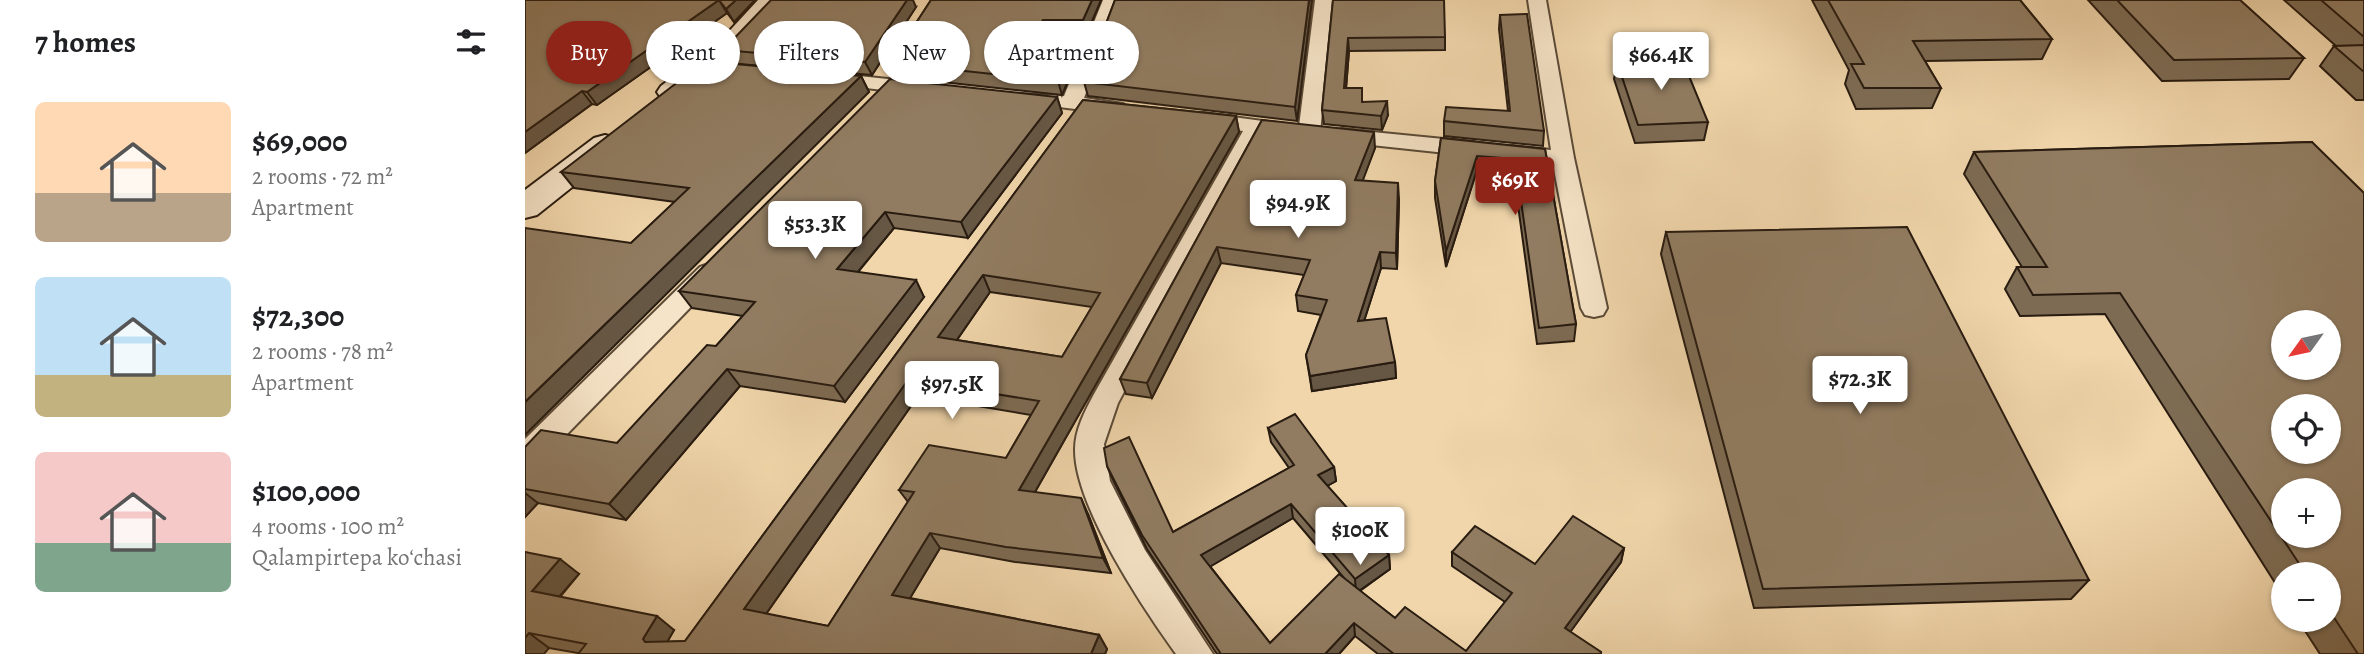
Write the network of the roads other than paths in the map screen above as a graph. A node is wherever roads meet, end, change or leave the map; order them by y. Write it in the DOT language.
graph roads {
  1 [pos="773,0"];
  2 [pos="1112,0"];
  3 [pos="1324,0"];
  4 [pos="1537,0"];
  5 [pos="864,82"];
  6 [pos="933,89"];
  7 [pos="1003,96"];
  8 [pos="1074,111"];
  9 [pos="1136,111"];
  10 [pos="1176,116"];
  11 [pos="1257,126"];
  12 [pos="1309,133"];
  13 [pos="1563,158"];
  14 [pos="525,207"];
  15 [pos="728,254"];
  16 [pos="1594,308"];
  17 [pos="525,457"];
  18 [pos="1196,654"];
  1 -- 14 [label="street"];
  2 -- 8 [label="street"];
  3 -- 12 [label="street"];
  4 -- 13 [label="street"];
  5 -- 6 [label="street"];
  7 -- 8 [label="street"];
  8 -- 9 [label="street"];
  10 -- 11 [label="street"];
  11 -- 12 [label="street"];
  11 -- 18 [label="street"];
  12 -- 13 [label="street"];
  13 -- 16 [label="street"];
  15 -- 17 [label="street"];
}
